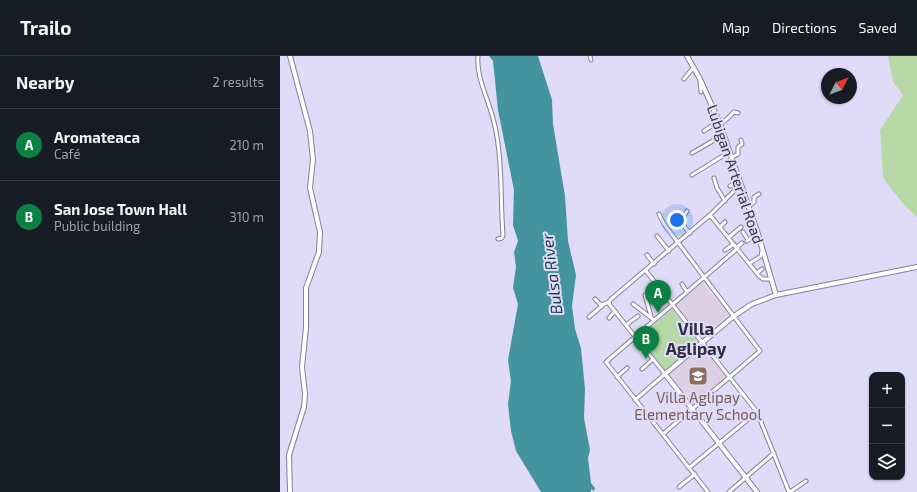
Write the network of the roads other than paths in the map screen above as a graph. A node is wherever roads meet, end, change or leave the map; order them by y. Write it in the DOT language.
graph roads {
  1 [pos="290,56"];
  2 [pos="478,56"];
  3 [pos="687,56"];
  4 [pos="693,68"];
  5 [pos="684,79"];
  6 [pos="700,79"];
  7 [pos="701,92"];
  8 [pos="738,113"];
  9 [pos="720,123"];
  10 [pos="704,131"];
  11 [pos="723,135"];
  12 [pos="741,140"];
  13 [pos="729,152"];
  14 [pos="692,153"];
  15 [pos="731,158"];
  16 [pos="692,175"];
  17 [pos="714,178"];
  18 [pos="739,180"];
  19 [pos="730,186"];
  20 [pos="740,186"];
  21 [pos="759,194"];
  22 [pos="725,201"];
  23 [pos="748,207"];
  24 [pos="687,211"];
  25 [pos="659,214"];
  26 [pos="704,215"];
  27 [pos="710,215"];
  28 [pos="706,219"];
  29 [pos="725,222"];
  30 [pos="720,227"];
  31 [pos="741,227"];
  32 [pos="743,232"];
  33 [pos="690,233"];
  34 [pos="758,234"];
  35 [pos="657,236"];
  36 [pos="729,237"];
  37 [pos="498,239"];
  38 [pos="679,243"];
  39 [pos="742,243"];
  40 [pos="736,246"];
  41 [pos="725,250"];
  42 [pos="762,250"];
  43 [pos="669,251"];
  44 [pos="647,255"];
  45 [pos="750,263"];
  46 [pos="654,264"];
  47 [pos="917,267"];
  48 [pos="762,269"];
  49 [pos="646,271"];
  50 [pos="757,273"];
  51 [pos="705,277"];
  52 [pos="772,279"];
  53 [pos="682,284"];
  54 [pos="687,292"];
  55 [pos="644,295"];
  56 [pos="776,295"];
  57 [pos="595,299"];
  58 [pos="609,302"];
  59 [pos="633,304"];
  60 [pos="673,304"];
  61 [pos="603,305"];
  62 [pos="615,311"];
  63 [pos="638,316"];
  64 [pos="734,316"];
  65 [pos="589,317"];
  66 [pos="609,318"];
  67 [pos="653,319"];
  68 [pos="626,326"];
  69 [pos="635,337"];
  70 [pos="703,343"];
  71 [pos="653,359"];
  72 [pos="627,368"];
  73 [pos="642,369"];
  74 [pos="665,374"];
  75 [pos="617,377"];
  76 [pos="730,378"];
  77 [pos="634,390"];
  78 [pos="630,393"];
  79 [pos="635,400"];
  80 [pos="692,410"];
  81 [pos="757,412"];
  82 [pos="663,434"];
  83 [pos="718,443"];
  84 [pos="774,453"];
  85 [pos="690,467"];
  86 [pos="695,474"];
  87 [pos="746,477"];
  88 [pos="806,482"];
  89 [pos="679,487"];
  90 [pos="290,492"];
  91 [pos="708,492"];
  92 [pos="729,492"];
  93 [pos="757,492"];
  94 [pos="790,492"];
  1 -- 90 [label="main road"];
  2 -- 37 [label="street"];
  3 -- 4 [label="main road, Lubigan Arterial Road"];
  4 -- 5 [label="street"];
  4 -- 6 [label="main road, Lubigan Arterial Road"];
  6 -- 7 [label="street"];
  6 -- 9 [label="main road, Lubigan Arterial Road"];
  8 -- 9 [label="street"];
  9 -- 10 [label="street"];
  9 -- 11 [label="main road, Lubigan Arterial Road"];
  11 -- 13 [label="main road, Lubigan Arterial Road"];
  11 -- 14 [label="street"];
  12 -- 15 [label="street"];
  13 -- 15 [label="main road, Lubigan Arterial Road"];
  13 -- 16 [label="street"];
  15 -- 18 [label="main road, Lubigan Arterial Road"];
  17 -- 22 [label="street"];
  18 -- 19 [label="street"];
  18 -- 20 [label="main road, Lubigan Arterial Road"];
  20 -- 22 [label="street"];
  20 -- 23 [label="main road, Lubigan Arterial Road"];
  21 -- 23 [label="street"];
  22 -- 27 [label="street"];
  23 -- 34 [label="main road, Lubigan Arterial Road"];
  24 -- 33 [label="street"];
  25 -- 38 [label="street"];
  26 -- 28 [label="street"];
  27 -- 28 [label="street"];
  27 -- 30 [label="street"];
  28 -- 33 [label="street"];
  29 -- 30 [label="street"];
  30 -- 36 [label="street"];
  31 -- 36 [label="street"];
  32 -- 34 [label="street"];
  33 -- 38 [label="street"];
  34 -- 42 [label="main road, Lubigan Arterial Road"];
  35 -- 43 [label="street"];
  36 -- 40 [label="street"];
  38 -- 43 [label="street"];
  38 -- 51 [label="street"];
  39 -- 40 [label="street"];
  40 -- 41 [label="street"];
  40 -- 45 [label="street"];
  40 -- 51 [label="street"];
  42 -- 45 [label="street"];
  42 -- 52 [label="main road, Lubigan Arterial Road"];
  43 -- 46 [label="street"];
  44 -- 46 [label="street"];
  45 -- 50 [label="street"];
  46 -- 49 [label="street"];
  47 -- 56 [label="main road"];
  48 -- 50 [label="street"];
  49 -- 58 [label="street"];
  49 -- 60 [label="street"];
  50 -- 52 [label="street"];
  51 -- 54 [label="street"];
  51 -- 64 [label="street"];
  52 -- 56 [label="main road, Lubigan Arterial Road"];
  53 -- 54 [label="street"];
  54 -- 60 [label="street"];
  55 -- 67 [label="street"];
  56 -- 64 [label="main road"];
  57 -- 61 [label="street"];
  58 -- 61 [label="street"];
  58 -- 62 [label="street"];
  59 -- 67 [label="street"];
  60 -- 67 [label="street"];
  60 -- 70 [label="street"];
  61 -- 65 [label="street"];
  62 -- 66 [label="street"];
  62 -- 68 [label="street"];
  63 -- 68 [label="street"];
  64 -- 70 [label="main road"];
  64 -- 76 [label="street"];
  67 -- 69 [label="street"];
  68 -- 69 [label="street"];
  69 -- 71 [label="street"];
  69 -- 75 [label="street"];
  70 -- 74 [label="main road"];
  70 -- 76 [label="street"];
  71 -- 73 [label="street"];
  71 -- 74 [label="street"];
  72 -- 75 [label="street"];
  74 -- 79 [label="street"];
  74 -- 80 [label="main road"];
  75 -- 78 [label="street"];
  76 -- 80 [label="street"];
  76 -- 81 [label="street"];
  77 -- 78 [label="street"];
  78 -- 79 [label="street"];
  79 -- 82 [label="street"];
  80 -- 82 [label="street"];
  80 -- 83 [label="main road"];
  81 -- 83 [label="street"];
  81 -- 84 [label="street"];
  82 -- 85 [label="street"];
  83 -- 85 [label="street"];
  83 -- 87 [label="main road"];
  84 -- 87 [label="street"];
  84 -- 94 [label="street"];
  85 -- 86 [label="street"];
  86 -- 89 [label="street"];
  86 -- 91 [label="street"];
  87 -- 92 [label="street"];
  87 -- 93 [label="main road"];
  88 -- 94 [label="street"];
}
